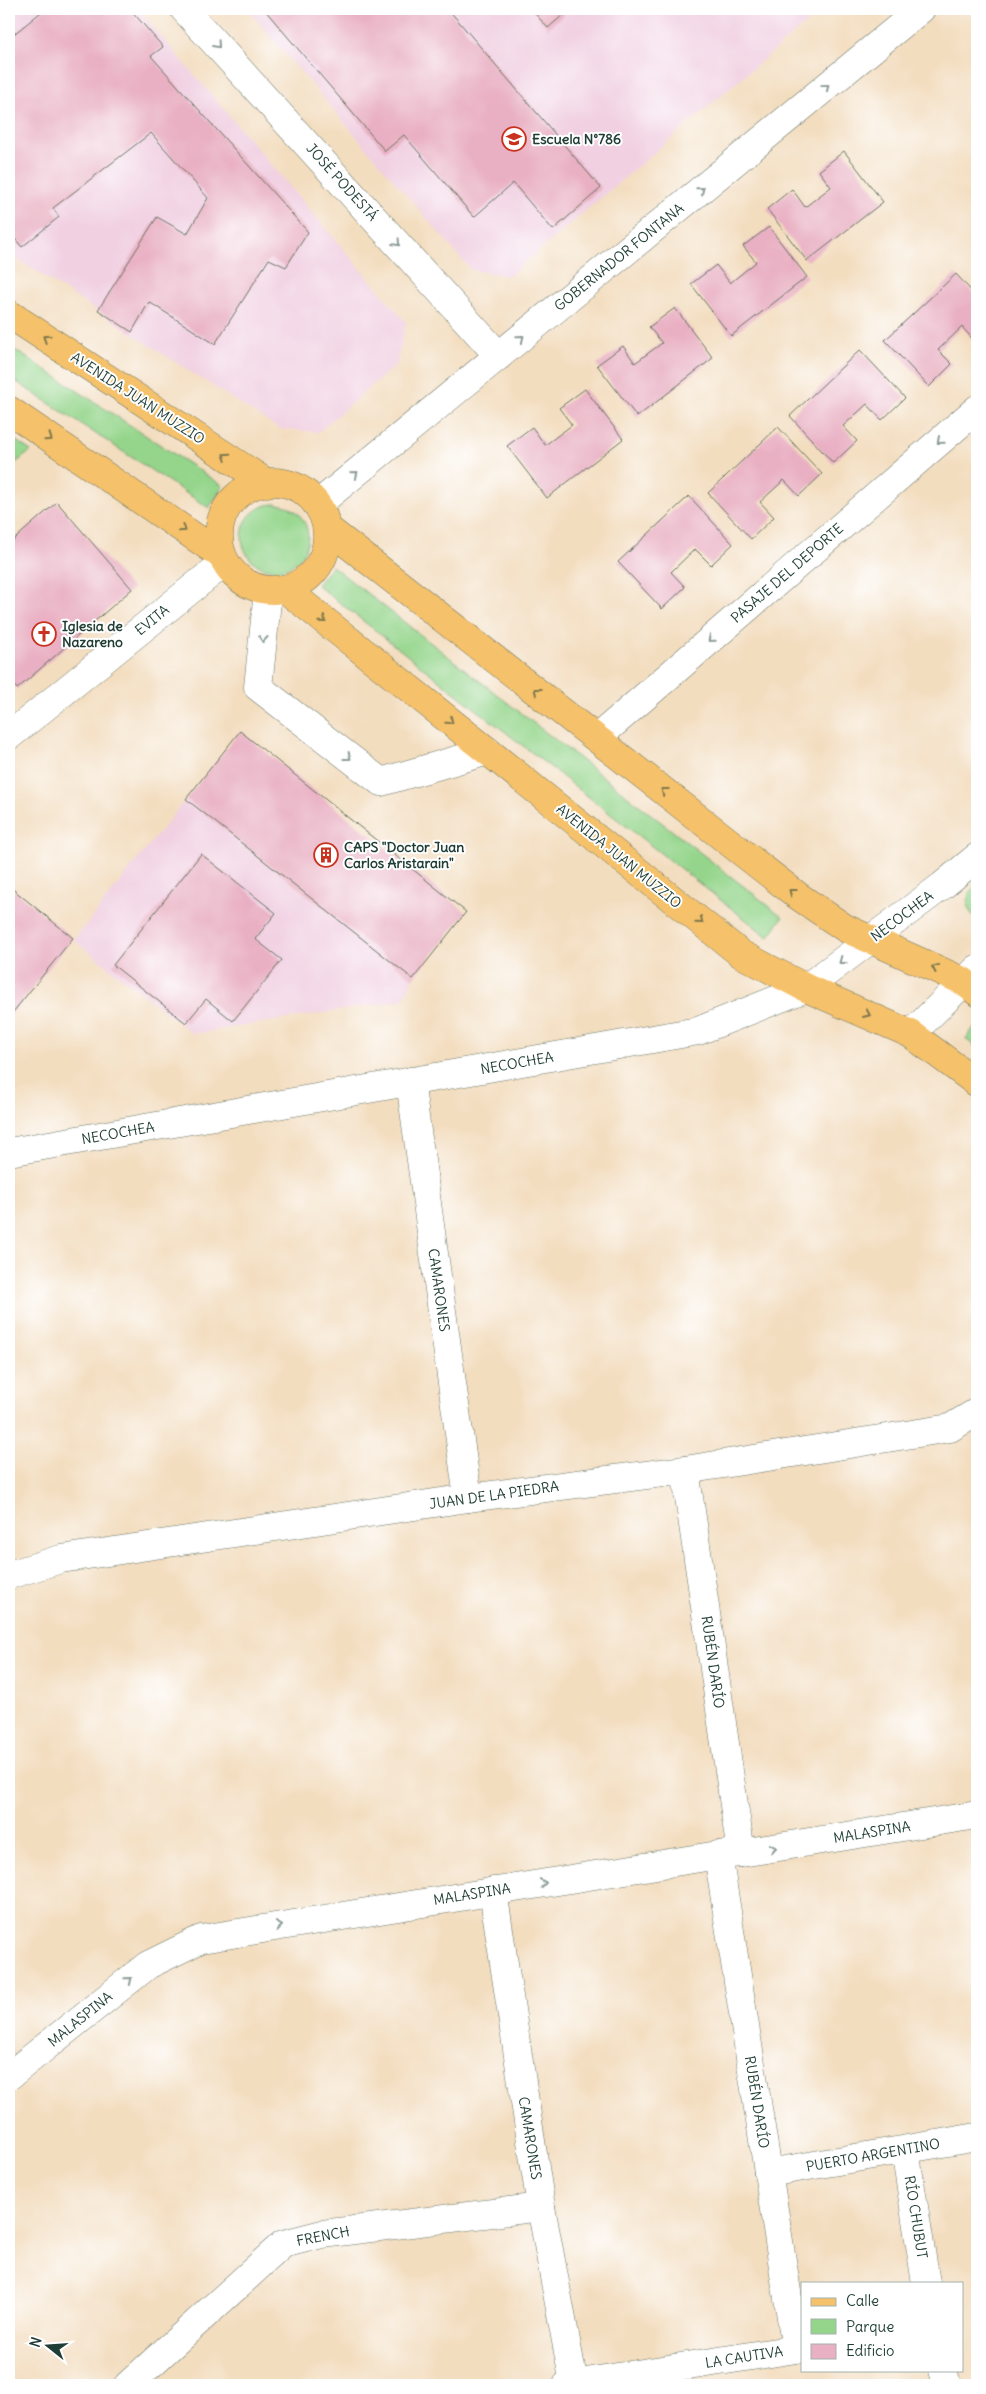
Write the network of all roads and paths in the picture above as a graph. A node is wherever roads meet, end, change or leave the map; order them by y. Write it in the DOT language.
graph roads {
  1 [pos="184,9"];
  2 [pos="921,9"];
  3 [pos="9,314"];
  4 [pos="499,356"];
  5 [pos="977,409"];
  6 [pos="9,410"];
  7 [pos="267,482"];
  8 [pos="322,516"];
  9 [pos="223,558"];
  10 [pos="276,590"];
  11 [pos="9,736"];
  12 [pos="597,738"];
  13 [pos="488,751"];
  14 [pos="977,857"];
  15 [pos="871,939"];
  16 [pos="973,981"];
  17 [pos="806,988"];
  18 [pos="911,1034"];
  19 [pos="410,1081"];
  20 [pos="977,1083"];
  21 [pos="9,1152"];
  22 [pos="977,1412"];
  23 [pos="685,1470"];
  24 [pos="468,1498"];
  25 [pos="9,1575"];
  26 [pos="977,1815"];
  27 [pos="729,1854"];
  28 [pos="493,1891"];
  29 [pos="9,2076"];
  30 [pos="977,2137"];
  31 [pos="905,2150"];
  32 [pos="768,2173"];
  33 [pos="541,2207"];
  34 [pos="926,2282"];
  35 [pos="799,2349"];
  36 [pos="944,2372"];
  37 [pos="128,2385"];
  38 [pos="570,2385"];
  39 [pos="947,2385"];
  1 -- 4 [label="street, JOSÉ PODESTÁ, one-way"];
  4 -- 2 [label="street, GOBERNADOR FONTANA, one-way"];
  7 -- 3 [label="main road, AVENIDA JUAN MUZZIO, one-way"];
  8 -- 4 [label="street, GOBERNADOR FONTANA, one-way"];
  5 -- 12 [label="street, PASAJE DEL DEPORTE, one-way"];
  6 -- 9 [label="main road, one-way"];
  7 -- 8 [label="main road"];
  7 -- 9 [label="main road"];
  8 -- 10 [label="main road"];
  12 -- 8 [label="main road, one-way"];
  9 -- 10 [label="main road"];
  9 -- 11 [label="street, EVITA"];
  10 -- 13 [label="main road, AVENIDA JUAN MUZZIO, one-way"];
  10 -- 13 [label="street, one-way"];
  15 -- 12 [label="main road, one-way"];
  13 -- 17 [label="main road, AVENIDA JUAN MUZZIO, one-way"];
  14 -- 15 [label="street, NECOCHEA"];
  16 -- 15 [label="main road, one-way"];
  15 -- 17 [label="street, NECOCHEA, one-way"];
  16 -- 18 [label="street"];
  17 -- 18 [label="main road, AVENIDA JUAN MUZZIO, one-way"];
  17 -- 19 [label="street, NECOCHEA"];
  18 -- 20 [label="main road, AVENIDA JUAN MUZZIO"];
  19 -- 21 [label="street, NECOCHEA"];
  19 -- 24 [label="street, CAMARONES"];
  22 -- 23 [label="street, JUAN DE LA PIEDRA"];
  23 -- 24 [label="street, JUAN DE LA PIEDRA"];
  23 -- 27 [label="street, RUBÉN DARÍO"];
  24 -- 25 [label="street, JUAN DE LA PIEDRA"];
  27 -- 26 [label="street, MALASPINA, one-way"];
  28 -- 27 [label="street, MALASPINA, one-way"];
  27 -- 32 [label="street, RUBÉN DARÍO"];
  29 -- 28 [label="street, MALASPINA, one-way"];
  28 -- 33 [label="street, CAMARONES"];
  30 -- 31 [label="street, PUERTO ARGENTINO"];
  31 -- 32 [label="street, PUERTO ARGENTINO"];
  31 -- 34 [label="street, RÍO CHUBUT"];
  32 -- 35 [label="street, RUBÉN DARÍO"];
  33 -- 37 [label="street, FRENCH"];
  33 -- 38 [label="street, CAMARONES"];
  35 -- 38 [label="street, LA CAUTIVA"];
  36 -- 39 [label="street"];
}
